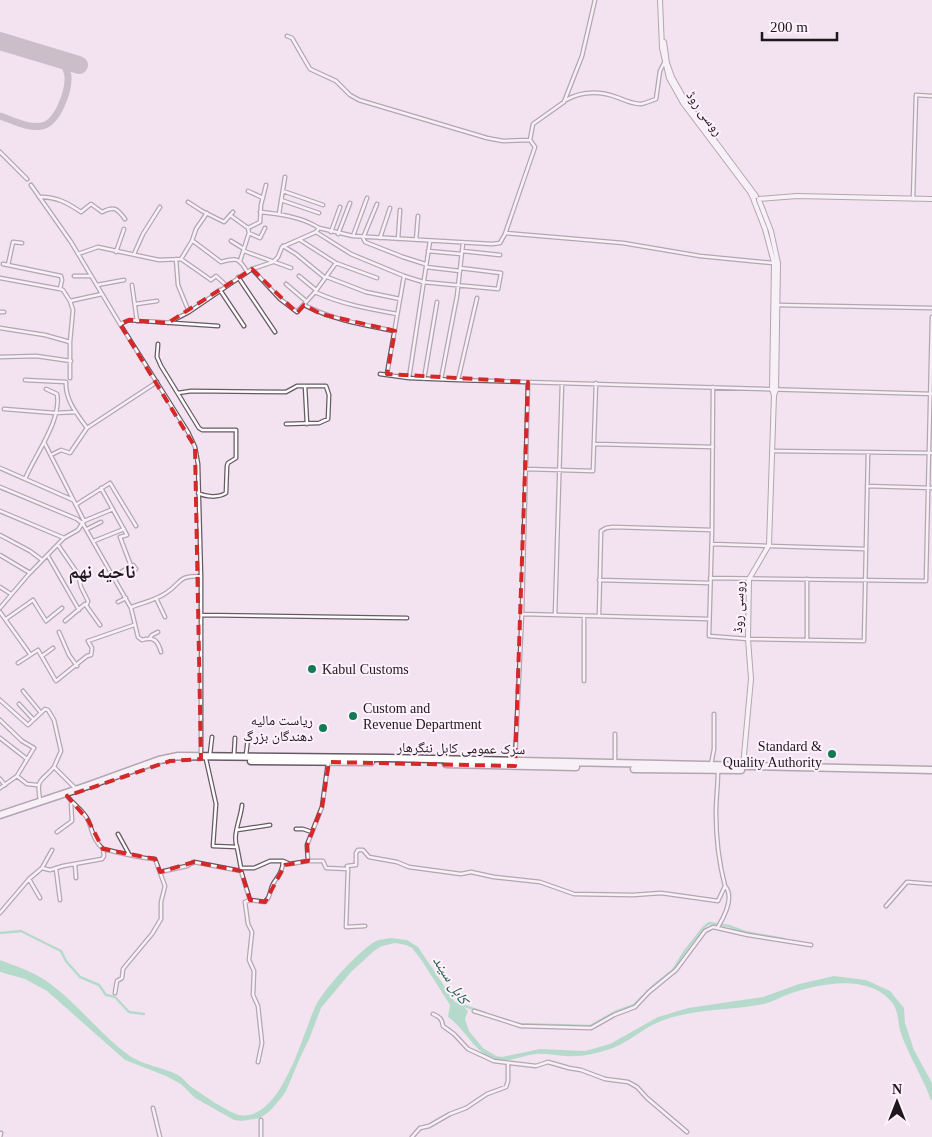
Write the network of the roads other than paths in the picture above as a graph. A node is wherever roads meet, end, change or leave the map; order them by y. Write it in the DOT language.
graph roads {
  1 [pos="595,0"];
  2 [pos="660,0"];
  3 [pos="662,30"];
  4 [pos="287,36"];
  5 [pos="664,63"];
  6 [pos="932,96"];
  7 [pos="565,100"];
  8 [pos="530,140"];
  9 [pos="0,152"];
  10 [pos="285,177"];
  11 [pos="27,179"];
  12 [pos="31,185"];
  13 [pos="266,185"];
  14 [pos="248,191"];
  15 [pos="283,191"];
  16 [pos="39,196"];
  17 [pos="263,198"];
  18 [pos="367,198"];
  19 [pos="757,199"];
  20 [pos="912,199"];
  21 [pos="932,199"];
  22 [pos="281,200"];
  23 [pos="188,202"];
  24 [pos="350,204"];
  25 [pos="377,204"];
  26 [pos="323,205"];
  27 [pos="160,207"];
  28 [pos="340,208"];
  29 [pos="390,208"];
  30 [pos="400,210"];
  31 [pos="207,212"];
  32 [pos="260,212"];
  33 [pos="319,213"];
  34 [pos="279,214"];
  35 [pos="418,216"];
  36 [pos="125,219"];
  37 [pos="248,228"];
  38 [pos="265,228"];
  39 [pos="319,228"];
  40 [pos="124,229"];
  41 [pos="316,232"];
  42 [pos="331,232"];
  43 [pos="249,233"];
  44 [pos="338,234"];
  45 [pos="505,234"];
  46 [pos="353,236"];
  47 [pos="364,237"];
  48 [pos="380,238"];
  49 [pos="398,239"];
  50 [pos="300,240"];
  51 [pos="416,240"];
  52 [pos="192,241"];
  53 [pos="231,241"];
  54 [pos="430,241"];
  55 [pos="22,243"];
  56 [pos="463,243"];
  57 [pos="283,246"];
  58 [pos="244,250"];
  59 [pos="427,251"];
  60 [pos="116,252"];
  61 [pos="462,252"];
  62 [pos="78,254"];
  63 [pos="134,254"];
  64 [pos="500,255"];
  65 [pos="176,259"];
  66 [pos="181,259"];
  67 [pos="240,261"];
  68 [pos="273,262"];
  69 [pos="336,263"];
  70 [pos="776,263"];
  71 [pos="3,264"];
  72 [pos="8,265"];
  73 [pos="426,266"];
  74 [pos="291,268"];
  75 [pos="252,269"];
  76 [pos="460,270"];
  77 [pos="247,272"];
  78 [pos="74,276"];
  79 [pos="92,276"];
  80 [pos="299,276"];
  81 [pos="404,276"];
  82 [pos="238,277"];
  83 [pos="326,277"];
  84 [pos="0,278"];
  85 [pos="377,278"];
  86 [pos="124,280"];
  87 [pos="423,282"];
  88 [pos="132,284"];
  89 [pos="286,284"];
  90 [pos="96,285"];
  91 [pos="226,285"];
  92 [pos="458,285"];
  93 [pos="60,289"];
  94 [pos="220,290"];
  95 [pos="315,291"];
  96 [pos="102,294"];
  97 [pos="400,298"];
  98 [pos="476,298"];
  99 [pos="70,301"];
  100 [pos="157,301"];
  101 [pos="437,302"];
  102 [pos="305,303"];
  103 [pos="136,304"];
  104 [pos="778,305"];
  105 [pos="932,308"];
  106 [pos="189,312"];
  107 [pos="397,314"];
  108 [pos="932,317"];
  109 [pos="138,321"];
  110 [pos="168,323"];
  111 [pos="120,324"];
  112 [pos="218,326"];
  113 [pos="244,326"];
  114 [pos="0,328"];
  115 [pos="395,331"];
  116 [pos="275,332"];
  117 [pos="70,342"];
  118 [pos="158,344"];
  119 [pos="0,357"];
  120 [pos="71,361"];
  121 [pos="380,374"];
  122 [pos="387,374"];
  123 [pos="70,378"];
  124 [pos="409,378"];
  125 [pos="424,379"];
  126 [pos="441,379"];
  127 [pos="25,380"];
  128 [pos="458,380"];
  129 [pos="157,382"];
  130 [pos="528,382"];
  131 [pos="562,383"];
  132 [pos="596,383"];
  133 [pos="305,386"];
  134 [pos="713,387"];
  135 [pos="46,389"];
  136 [pos="774,389"];
  137 [pos="178,393"];
  138 [pos="931,394"];
  139 [pos="4,409"];
  140 [pos="76,412"];
  141 [pos="55,413"];
  142 [pos="286,424"];
  143 [pos="307,424"];
  144 [pos="87,428"];
  145 [pos="44,442"];
  146 [pos="594,444"];
  147 [pos="713,447"];
  148 [pos="772,450"];
  149 [pos="868,452"];
  150 [pos="931,453"];
  151 [pos="51,455"];
  152 [pos="0,468"];
  153 [pos="526,469"];
  154 [pos="560,470"];
  155 [pos="25,479"];
  156 [pos="867,486"];
  157 [pos="0,488"];
  158 [pos="101,488"];
  159 [pos="927,488"];
  160 [pos="932,488"];
  161 [pos="198,493"];
  162 [pos="73,500"];
  163 [pos="76,504"];
  164 [pos="113,509"];
  165 [pos="0,512"];
  166 [pos="101,522"];
  167 [pos="83,523"];
  168 [pos="136,526"];
  169 [pos="86,529"];
  170 [pos="124,529"];
  171 [pos="712,530"];
  172 [pos="0,535"];
  173 [pos="64,538"];
  174 [pos="94,541"];
  175 [pos="712,544"];
  176 [pos="58,546"];
  177 [pos="769,546"];
  178 [pos="866,549"];
  179 [pos="0,555"];
  180 [pos="48,556"];
  181 [pos="42,560"];
  182 [pos="131,566"];
  183 [pos="136,569"];
  184 [pos="30,573"];
  185 [pos="201,576"];
  186 [pos="113,577"];
  187 [pos="710,578"];
  188 [pos="749,579"];
  189 [pos="807,579"];
  190 [pos="600,580"];
  191 [pos="865,580"];
  192 [pos="710,583"];
  193 [pos="0,587"];
  194 [pos="11,594"];
  195 [pos="126,598"];
  196 [pos="156,598"];
  197 [pos="118,602"];
  198 [pos="87,604"];
  199 [pos="0,608"];
  200 [pos="62,608"];
  201 [pos="131,608"];
  202 [pos="79,610"];
  203 [pos="0,612"];
  204 [pos="201,614"];
  205 [pos="522,614"];
  206 [pos="555,615"];
  207 [pos="584,616"];
  208 [pos="599,616"];
  209 [pos="165,617"];
  210 [pos="407,618"];
  211 [pos="6,619"];
  212 [pos="709,619"];
  213 [pos="65,621"];
  214 [pos="134,624"];
  215 [pos="100,625"];
  216 [pos="59,632"];
  217 [pos="158,632"];
  218 [pos="150,638"];
  219 [pos="748,639"];
  220 [pos="807,640"];
  221 [pos="52,648"];
  222 [pos="161,652"];
  223 [pos="30,654"];
  224 [pos="42,656"];
  225 [pos="18,663"];
  226 [pos="77,666"];
  227 [pos="584,681"];
  228 [pos="23,691"];
  229 [pos="0,700"];
  230 [pos="19,704"];
  231 [pos="40,713"];
  232 [pos="714,714"];
  233 [pos="33,719"];
  234 [pos="0,720"];
  235 [pos="615,734"];
  236 [pos="212,737"];
  237 [pos="0,738"];
  238 [pos="235,738"];
  239 [pos="248,738"];
  240 [pos="234,756"];
  241 [pos="246,756"];
  242 [pos="204,758"];
  243 [pos="27,759"];
  244 [pos="328,762"];
  245 [pos="515,764"];
  246 [pos="615,764"];
  247 [pos="711,765"];
  248 [pos="743,766"];
  249 [pos="54,767"];
  250 [pos="653,767"];
  251 [pos="718,770"];
  252 [pos="915,772"];
  253 [pos="932,772"];
  254 [pos="17,776"];
  255 [pos="0,779"];
  256 [pos="5,785"];
  257 [pos="37,785"];
  258 [pos="0,788"];
  259 [pos="76,789"];
  260 [pos="69,798"];
  261 [pos="40,801"];
  262 [pos="242,805"];
  263 [pos="0,815"];
  264 [pos="0,819"];
  265 [pos="270,826"];
  266 [pos="296,829"];
  267 [pos="237,830"];
  268 [pos="57,832"];
  269 [pos="312,832"];
  270 [pos="118,834"];
  271 [pos="237,848"];
  272 [pos="103,849"];
  273 [pos="52,850"];
  274 [pos="129,854"];
  275 [pos="284,861"];
  276 [pos="308,861"];
  277 [pos="75,864"];
  278 [pos="42,868"];
  279 [pos="56,869"];
  280 [pos="241,869"];
  281 [pos="348,869"];
  282 [pos="160,872"];
  283 [pos="76,878"];
  284 [pos="29,880"];
  285 [pos="932,884"];
  286 [pos="727,887"];
  287 [pos="40,898"];
  288 [pos="60,900"];
  289 [pos="250,900"];
  290 [pos="886,906"];
  291 [pos="0,913"];
  292 [pos="365,926"];
  293 [pos="718,927"];
  294 [pos="811,945"];
  295 [pos="115,993"];
  296 [pos="474,1011"];
  297 [pos="433,1014"];
  298 [pos="258,1062"];
  299 [pos="508,1064"];
  300 [pos="153,1108"];
  301 [pos="261,1120"];
  302 [pos="687,1132"];
  303 [pos="160,1137"];
  304 [pos="261,1137"];
  305 [pos="412,1137"];
  1 -- 7 [label="street"];
  2 -- 3 [label="main road, روسی روڈ"];
  3 -- 5 [label="main road, روسی روڈ"];
  3 -- 19 [label="main road, روسی روڈ"];
  4 -- 8 [label="street"];
  5 -- 7 [label="street"];
  5 -- 19 [label="main road, روسی روڈ"];
  6 -- 20 [label="street"];
  7 -- 8 [label="street"];
  8 -- 45 [label="street"];
  9 -- 11 [label="street"];
  10 -- 15 [label="street"];
  12 -- 16 [label="street"];
  13 -- 17 [label="street"];
  14 -- 17 [label="street"];
  15 -- 22 [label="street"];
  15 -- 26 [label="street"];
  16 -- 36 [label="street"];
  16 -- 62 [label="street"];
  17 -- 32 [label="street"];
  18 -- 46 [label="street"];
  19 -- 20 [label="main road"];
  19 -- 70 [label="main road, روسی روڈ"];
  20 -- 21 [label="main road"];
  22 -- 33 [label="street"];
  22 -- 34 [label="street"];
  23 -- 31 [label="street"];
  24 -- 44 [label="street"];
  25 -- 47 [label="street"];
  27 -- 63 [label="street"];
  28 -- 42 [label="street"];
  29 -- 48 [label="street"];
  30 -- 49 [label="street"];
  31 -- 37 [label="street"];
  31 -- 52 [label="street"];
  32 -- 34 [label="street"];
  32 -- 37 [label="street"];
  34 -- 39 [label="street"];
  35 -- 51 [label="street"];
  37 -- 43 [label="street"];
  38 -- 43 [label="street"];
  39 -- 41 [label="street"];
  39 -- 42 [label="street"];
  40 -- 60 [label="street"];
  41 -- 50 [label="street"];
  41 -- 81 [label="street"];
  42 -- 44 [label="street"];
  43 -- 58 [label="street"];
  44 -- 46 [label="street"];
  45 -- 56 [label="street"];
  45 -- 70 [label="street"];
  46 -- 47 [label="street"];
  47 -- 48 [label="street"];
  47 -- 73 [label="street"];
  48 -- 49 [label="street"];
  49 -- 51 [label="street"];
  50 -- 57 [label="street"];
  50 -- 69 [label="street"];
  51 -- 54 [label="street"];
  52 -- 66 [label="street"];
  52 -- 67 [label="street"];
  53 -- 58 [label="street"];
  54 -- 56 [label="street"];
  54 -- 59 [label="street"];
  55 -- 72 [label="street"];
  56 -- 61 [label="street"];
  57 -- 68 [label="street"];
  57 -- 83 [label="street"];
  58 -- 67 [label="street"];
  58 -- 68 [label="street"];
  59 -- 61 [label="street"];
  59 -- 73 [label="street"];
  60 -- 62 [label="street"];
  60 -- 63 [label="street"];
  61 -- 64 [label="street"];
  61 -- 76 [label="street"];
  62 -- 79 [label="street"];
  63 -- 65 [label="street"];
  65 -- 66 [label="street"];
  65 -- 106 [label="street"];
  66 -- 91 [label="street"];
  67 -- 77 [label="street"];
  68 -- 74 [label="street"];
  68 -- 75 [label="street"];
  69 -- 83 [label="street"];
  69 -- 85 [label="street"];
  70 -- 104 [label="main road, روسی روڈ"];
  70 -- 136 [label="main road, روسی روڈ"];
  71 -- 72 [label="street"];
  72 -- 93 [label="street"];
  73 -- 76 [label="street"];
  73 -- 87 [label="street"];
  75 -- 77 [label="street"];
  75 -- 102 [label="street"];
  76 -- 92 [label="street"];
  76 -- 92 [label="street"];
  77 -- 82 [label="street"];
  78 -- 79 [label="street"];
  79 -- 90 [label="street"];
  80 -- 95 [label="street"];
  81 -- 87 [label="street"];
  81 -- 97 [label="street"];
  82 -- 91 [label="street"];
  82 -- 116 [label="street"];
  83 -- 95 [label="street"];
  83 -- 97 [label="street"];
  84 -- 93 [label="street"];
  86 -- 90 [label="street"];
  87 -- 92 [label="street"];
  87 -- 124 [label="street"];
  88 -- 103 [label="street"];
  89 -- 102 [label="street"];
  90 -- 96 [label="street"];
  91 -- 94 [label="street"];
  92 -- 126 [label="street"];
  93 -- 99 [label="street"];
  94 -- 106 [label="street"];
  94 -- 113 [label="street"];
  95 -- 102 [label="street"];
  95 -- 107 [label="street"];
  96 -- 99 [label="street"];
  96 -- 111 [label="street"];
  97 -- 107 [label="street"];
  98 -- 128 [label="street"];
  99 -- 117 [label="street"];
  100 -- 103 [label="street"];
  101 -- 125 [label="street"];
  102 -- 115 [label="street"];
  103 -- 109 [label="street"];
  104 -- 105 [label="street"];
  104 -- 136 [label="main road, روسی روڈ"];
  106 -- 110 [label="street"];
  107 -- 115 [label="street"];
  108 -- 138 [label="street"];
  109 -- 110 [label="street"];
  109 -- 111 [label="street"];
  110 -- 112 [label="street"];
  111 -- 129 [label="street"];
  114 -- 117 [label="street"];
  115 -- 122 [label="street"];
  117 -- 120 [label="street"];
  118 -- 137 [label="street"];
  119 -- 120 [label="street"];
  120 -- 123 [label="street"];
  121 -- 122 [label="street"];
  122 -- 124 [label="street"];
  124 -- 125 [label="street"];
  125 -- 126 [label="street"];
  126 -- 128 [label="street"];
  127 -- 140 [label="street"];
  128 -- 130 [label="street"];
  129 -- 144 [label="street"];
  129 -- 161 [label="street"];
  130 -- 131 [label="street"];
  130 -- 153 [label="street"];
  131 -- 132 [label="street"];
  131 -- 154 [label="street"];
  132 -- 134 [label="street"];
  132 -- 146 [label="street"];
  133 -- 137 [label="street"];
  133 -- 143 [label="street"];
  133 -- 143 [label="street"];
  134 -- 136 [label="street"];
  134 -- 147 [label="street"];
  135 -- 141 [label="street"];
  136 -- 138 [label="street"];
  136 -- 148 [label="main road, روسی روڈ"];
  137 -- 161 [label="street"];
  138 -- 150 [label="street"];
  139 -- 141 [label="street"];
  140 -- 141 [label="street"];
  140 -- 144 [label="street"];
  141 -- 145 [label="street"];
  142 -- 143 [label="street"];
  144 -- 151 [label="street"];
  145 -- 151 [label="street"];
  145 -- 155 [label="street"];
  146 -- 147 [label="street"];
  146 -- 154 [label="street"];
  147 -- 171 [label="street"];
  148 -- 149 [label="street"];
  148 -- 177 [label="main road, روسی روڈ"];
  149 -- 150 [label="street"];
  149 -- 156 [label="street"];
  150 -- 159 [label="street"];
  151 -- 162 [label="street"];
  152 -- 155 [label="street"];
  153 -- 154 [label="street"];
  153 -- 205 [label="street"];
  154 -- 206 [label="street"];
  155 -- 162 [label="street"];
  156 -- 159 [label="street"];
  156 -- 178 [label="street"];
  157 -- 167 [label="street"];
  158 -- 163 [label="street"];
  158 -- 164 [label="street"];
  158 -- 168 [label="street"];
  159 -- 160 [label="street"];
  159 -- 191 [label="street"];
  161 -- 185 [label="street"];
  162 -- 163 [label="street"];
  163 -- 167 [label="street"];
  164 -- 167 [label="street"];
  164 -- 170 [label="street"];
  165 -- 173 [label="street"];
  166 -- 169 [label="street"];
  167 -- 169 [label="street"];
  167 -- 173 [label="street"];
  169 -- 174 [label="street"];
  170 -- 174 [label="street"];
  170 -- 182 [label="street"];
  171 -- 175 [label="street"];
  171 -- 190 [label="street"];
  172 -- 181 [label="street"];
  173 -- 176 [label="street"];
  174 -- 186 [label="street"];
  175 -- 177 [label="street"];
  175 -- 187 [label="street"];
  176 -- 180 [label="street"];
  176 -- 198 [label="street"];
  177 -- 178 [label="street"];
  177 -- 188 [label="main road, روسی روڈ"];
  178 -- 191 [label="street"];
  179 -- 184 [label="street"];
  180 -- 181 [label="street"];
  180 -- 202 [label="street"];
  181 -- 184 [label="street"];
  182 -- 183 [label="street"];
  182 -- 186 [label="street"];
  184 -- 194 [label="street"];
  185 -- 196 [label="street"];
  185 -- 204 [label="street"];
  186 -- 195 [label="street"];
  187 -- 188 [label="street"];
  187 -- 192 [label="street"];
  188 -- 189 [label="street"];
  188 -- 219 [label="main road, روسی روڈ"];
  189 -- 191 [label="street"];
  189 -- 220 [label="street"];
  190 -- 192 [label="street"];
  190 -- 208 [label="street"];
  191 -- 220 [label="street"];
  192 -- 212 [label="street"];
  193 -- 194 [label="street"];
  194 -- 199 [label="street"];
  195 -- 197 [label="street"];
  195 -- 201 [label="street"];
  196 -- 201 [label="street"];
  196 -- 209 [label="street"];
  198 -- 202 [label="street"];
  198 -- 215 [label="street"];
  200 -- 211 [label="street"];
  201 -- 214 [label="street"];
  202 -- 213 [label="street"];
  203 -- 211 [label="street"];
  204 -- 210 [label="street"];
  204 -- 242 [label="street"];
  205 -- 206 [label="street"];
  205 -- 245 [label="street"];
  206 -- 207 [label="street"];
  207 -- 208 [label="street"];
  207 -- 227 [label="street"];
  208 -- 212 [label="street"];
  211 -- 223 [label="street"];
  212 -- 219 [label="street"];
  214 -- 218 [label="street"];
  214 -- 226 [label="street"];
  216 -- 226 [label="street"];
  217 -- 218 [label="street"];
  218 -- 222 [label="street"];
  219 -- 220 [label="street"];
  219 -- 248 [label="main road, روسی روڈ"];
  221 -- 224 [label="street"];
  223 -- 224 [label="street"];
  223 -- 225 [label="street"];
  224 -- 226 [label="street"];
  228 -- 231 [label="street"];
  229 -- 233 [label="street"];
  230 -- 233 [label="street"];
  231 -- 233 [label="street"];
  231 -- 249 [label="street"];
  232 -- 247 [label="street"];
  234 -- 243 [label="street"];
  235 -- 246 [label="street"];
  236 -- 242 [label="street"];
  237 -- 243 [label="street"];
  238 -- 240 [label="street"];
  239 -- 241 [label="street"];
  240 -- 241 [label="highway, سرک عمومی کابل ننگرهار"];
  240 -- 242 [label="highway, سرک عمومی کابل ننگرهار"];
  241 -- 245 [label="highway, سرک عمومی کابل ننگرهار"];
  242 -- 244 [label="highway, سرک عمومی کابل ننگرهار"];
  242 -- 259 [label="highway, سرک عمومی کابل ننگرهار"];
  242 -- 260 [label="highway, سرک عمومی کابل ننگرهار"];
  242 -- 271 [label="street"];
  243 -- 254 [label="street"];
  244 -- 245 [label="highway, سرک عمومی کابل ننگرهار"];
  244 -- 269 [label="street"];
  245 -- 246 [label="highway, سرک عمومی کابل ننگرهار"];
  245 -- 250 [label="highway, سرک عمومی کابل ننگرهار"];
  246 -- 250 [label="highway, سرک عمومی کابل ننگرهار"];
  247 -- 248 [label="highway, سرک عمومی کابل ننگرهار"];
  247 -- 250 [label="highway, سرک عمومی کابل ننگرهار"];
  248 -- 252 [label="highway, سرک عمومی کابل ننگرهار"];
  249 -- 257 [label="street"];
  249 -- 259 [label="street"];
  250 -- 251 [label="highway, سرک عمومی کابل ننگرهار"];
  251 -- 252 [label="highway, سرک عمومی کابل ننگرهار"];
  251 -- 286 [label="street"];
  252 -- 253 [label="highway, سرک عمومی کابل ننگرهار"];
  254 -- 256 [label="street"];
  254 -- 257 [label="street"];
  255 -- 256 [label="street"];
  256 -- 258 [label="street"];
  257 -- 261 [label="street"];
  259 -- 261 [label="highway, سرک عمومی کابل ننگرهار"];
  260 -- 264 [label="highway, سرک عمومی کابل ننگرهار"];
  260 -- 268 [label="street"];
  260 -- 272 [label="street"];
  261 -- 263 [label="highway, سرک عمومی کابل ننگرهار"];
  262 -- 267 [label="street"];
  265 -- 267 [label="street"];
  266 -- 269 [label="street"];
  267 -- 271 [label="street"];
  269 -- 276 [label="street"];
  270 -- 274 [label="street"];
  271 -- 280 [label="street"];
  272 -- 274 [label="street"];
  272 -- 277 [label="street"];
  273 -- 278 [label="street"];
  274 -- 282 [label="street"];
  275 -- 276 [label="street"];
  275 -- 280 [label="street"];
  275 -- 289 [label="street"];
  276 -- 281 [label="street"];
  277 -- 279 [label="street"];
  277 -- 283 [label="street"];
  278 -- 279 [label="street"];
  278 -- 284 [label="street"];
  279 -- 288 [label="street"];
  280 -- 282 [label="street"];
  280 -- 289 [label="street"];
  281 -- 286 [label="street"];
  281 -- 292 [label="street"];
  282 -- 295 [label="street"];
  284 -- 287 [label="street"];
  284 -- 291 [label="street"];
  285 -- 290 [label="street"];
  286 -- 293 [label="street"];
  289 -- 298 [label="street"];
  293 -- 294 [label="street"];
  293 -- 296 [label="street"];
  297 -- 299 [label="street"];
  299 -- 302 [label="street"];
  299 -- 305 [label="street"];
  300 -- 303 [label="street"];
  301 -- 304 [label="street"];
}
